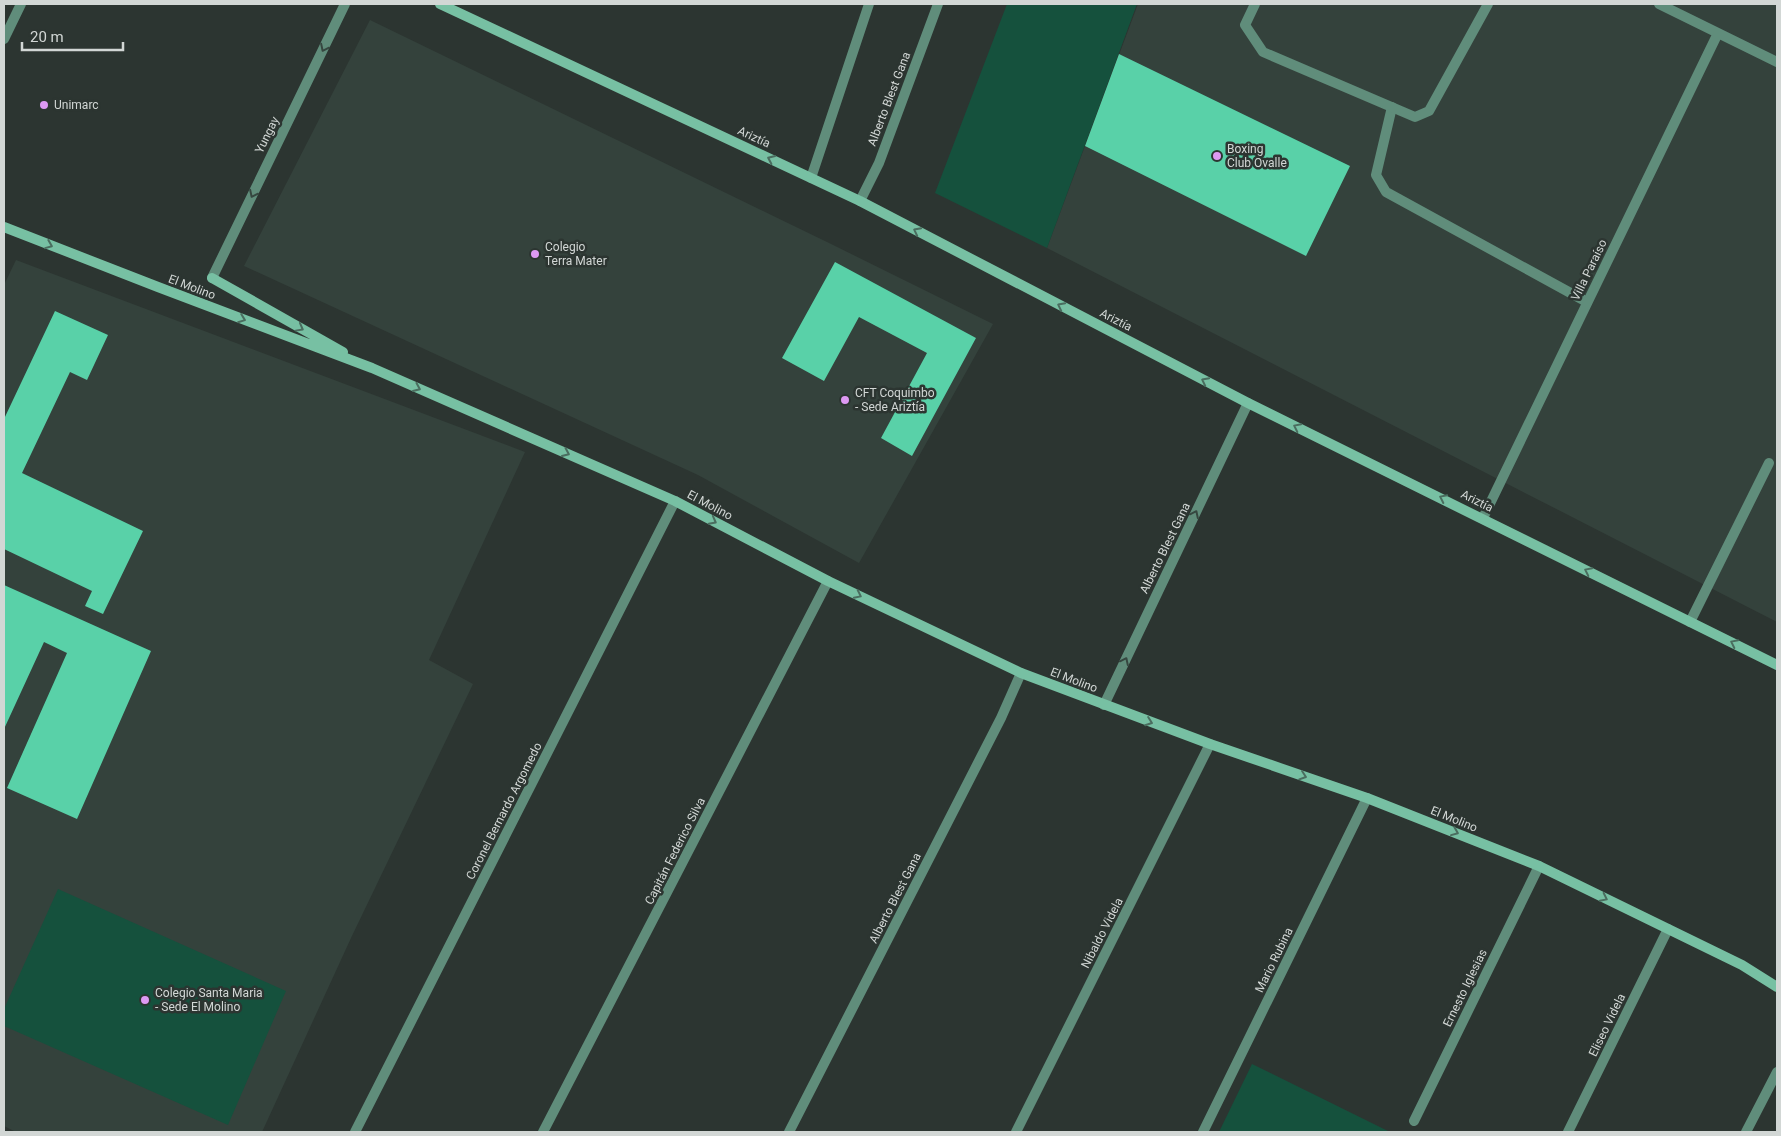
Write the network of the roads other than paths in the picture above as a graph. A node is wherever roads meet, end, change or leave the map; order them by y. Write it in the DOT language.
graph roads {
  1 [pos="21,4"];
  2 [pos="345,4"];
  3 [pos="440,4"];
  4 [pos="869,4"];
  5 [pos="938,4"];
  6 [pos="1255,4"];
  7 [pos="1488,4"];
  8 [pos="1659,4"];
  9 [pos="1718,33"];
  10 [pos="4,39"];
  11 [pos="1777,62"];
  12 [pos="1392,107"];
  13 [pos="812,178"];
  14 [pos="860,201"];
  15 [pos="4,227"];
  16 [pos="212,278"];
  17 [pos="1588,302"];
  18 [pos="372,368"];
  19 [pos="1248,403"];
  20 [pos="1769,463"];
  21 [pos="675,501"];
  22 [pos="1483,518"];
  23 [pos="828,581"];
  24 [pos="1690,622"];
  25 [pos="1777,665"];
  26 [pos="1021,674"];
  27 [pos="1104,704"];
  28 [pos="1210,744"];
  29 [pos="1368,798"];
  30 [pos="1539,866"];
  31 [pos="1668,929"];
  32 [pos="1777,987"];
  33 [pos="1777,1072"];
  34 [pos="1414,1121"];
  35 [pos="354,1132"];
  36 [pos="543,1132"];
  37 [pos="789,1132"];
  38 [pos="1016,1132"];
  39 [pos="1203,1132"];
  40 [pos="1568,1132"];
  41 [pos="1746,1132"];
  1 -- 10 [label="street"];
  2 -- 16 [label="street, Yungay, one-way"];
  13 -- 3 [label="main road, Ariztía, one-way"];
  4 -- 13 [label="street"];
  5 -- 14 [label="street, Alberto Blest Gana"];
  6 -- 12 [label="street"];
  7 -- 12 [label="street"];
  8 -- 9 [label="street"];
  9 -- 11 [label="street"];
  9 -- 17 [label="street, Villa Paraíso"];
  12 -- 17 [label="street"];
  13 -- 14 [label="main road, Ariztía"];
  19 -- 14 [label="main road, Ariztía, one-way"];
  15 -- 18 [label="main road, El Molino, one-way"];
  16 -- 18 [label="main road, El Molino, one-way"];
  17 -- 22 [label="street, Villa Paraíso"];
  18 -- 21 [label="main road, El Molino, one-way"];
  22 -- 19 [label="main road, Ariztía, one-way"];
  27 -- 19 [label="street, Alberto Blest Gana, one-way"];
  20 -- 24 [label="street"];
  21 -- 23 [label="main road, El Molino, one-way"];
  21 -- 35 [label="street, Coronel Bernardo Argomedo"];
  24 -- 22 [label="main road, Ariztía, one-way"];
  23 -- 26 [label="main road, El Molino, one-way"];
  23 -- 36 [label="street, Capitán Federico Silva"];
  25 -- 24 [label="main road, Ariztía, one-way"];
  26 -- 27 [label="main road, El Molino"];
  26 -- 37 [label="street, Alberto Blest Gana"];
  27 -- 28 [label="main road, El Molino, one-way"];
  28 -- 29 [label="main road, El Molino, one-way"];
  28 -- 38 [label="street, Nibaldo Videla"];
  29 -- 30 [label="main road, El Molino, one-way"];
  29 -- 39 [label="street, Mario Rubina"];
  30 -- 31 [label="main road, El Molino, one-way"];
  30 -- 34 [label="street, Ernesto Iglesias"];
  31 -- 32 [label="main road, El Molino"];
  31 -- 40 [label="street, Eliseo Videla"];
  33 -- 41 [label="street"];
}
